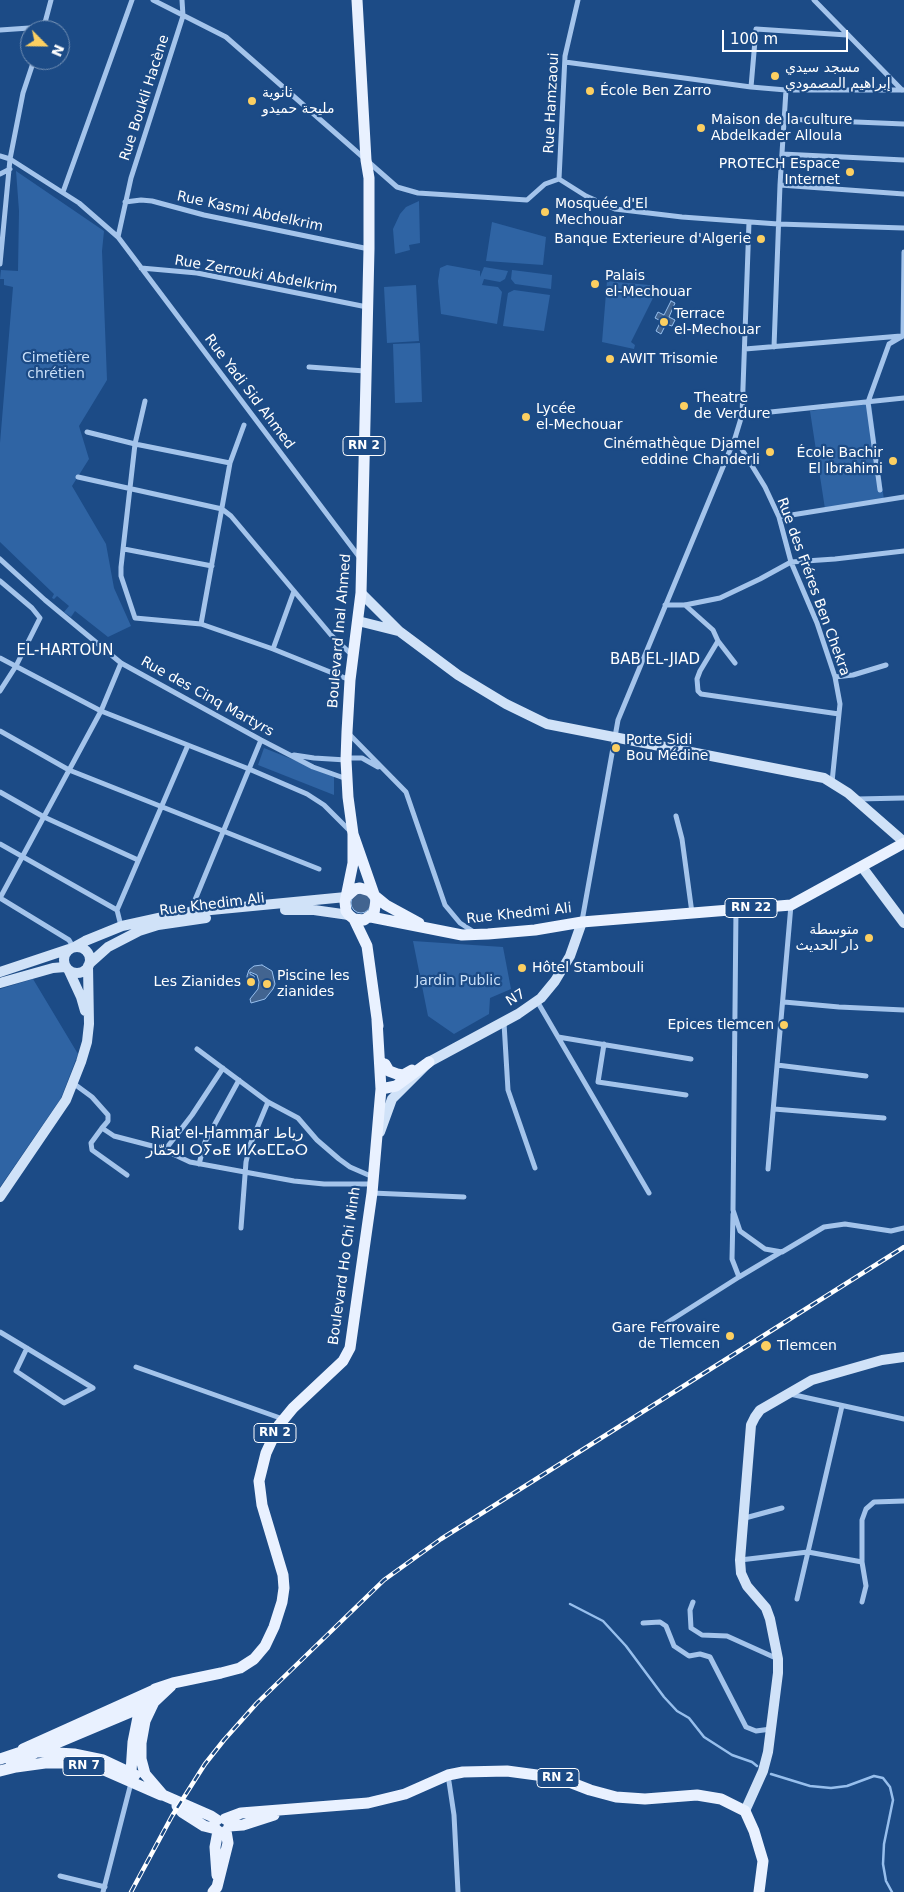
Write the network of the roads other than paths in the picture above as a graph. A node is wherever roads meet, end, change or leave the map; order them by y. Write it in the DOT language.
graph roads {
  1 [pos="51,0"];
  2 [pos="132,0"];
  3 [pos="153,0"];
  4 [pos="182,0"];
  5 [pos="357,0"];
  6 [pos="365,0"];
  7 [pos="578,0"];
  8 [pos="814,0"];
  9 [pos="357,14"];
  10 [pos="183,16"];
  11 [pos="45,20"];
  12 [pos="0,30"];
  13 [pos="20,30"];
  14 [pos="847,35"];
  15 [pos="565,62"];
  16 [pos="31,70"];
  17 [pos="751,87"];
  18 [pos="786,90"];
  19 [pos="904,91"];
  20 [pos="784,119"];
  21 [pos="904,124"];
  22 [pos="782,154"];
  23 [pos="0,156"];
  24 [pos="10,159"];
  25 [pos="366,160"];
  26 [pos="904,160"];
  27 [pos="10,169"];
  28 [pos="0,174"];
  29 [pos="559,179"];
  30 [pos="780,185"];
  31 [pos="63,192"];
  32 [pos="904,194"];
  33 [pos="125,202"];
  34 [pos="749,222"];
  35 [pos="778,224"];
  36 [pos="904,228"];
  37 [pos="118,237"];
  38 [pos="369,249"];
  39 [pos="904,252"];
  40 [pos="0,264"];
  41 [pos="141,268"];
  42 [pos="367,307"];
  43 [pos="903,336"];
  44 [pos="774,347"];
  45 [pos="745,349"];
  46 [pos="309,367"];
  47 [pos="365,371"];
  48 [pos="904,398"];
  49 [pos="145,401"];
  50 [pos="868,402"];
  51 [pos="742,415"];
  52 [pos="244,425"];
  53 [pos="87,432"];
  54 [pos="735,438"];
  55 [pos="135,444"];
  56 [pos="230,463"];
  57 [pos="78,476"];
  58 [pos="131,489"];
  59 [pos="880,490"];
  60 [pos="904,497"];
  61 [pos="222,509"];
  62 [pos="779,516"];
  63 [pos="124,549"];
  64 [pos="904,551"];
  65 [pos="0,559"];
  66 [pos="362,561"];
  67 [pos="791,562"];
  68 [pos="212,566"];
  69 [pos="0,581"];
  70 [pos="294,591"];
  71 [pos="361,593"];
  72 [pos="665,605"];
  73 [pos="685,605"];
  74 [pos="358,621"];
  75 [pos="201,624"];
  76 [pos="399,631"];
  77 [pos="718,641"];
  78 [pos="273,649"];
  79 [pos="353,656"];
  80 [pos="0,658"];
  81 [pos="121,663"];
  82 [pos="735,663"];
  83 [pos="886,665"];
  84 [pos="16,666"];
  85 [pos="835,677"];
  86 [pos="350,680"];
  87 [pos="0,691"];
  88 [pos="100,711"];
  89 [pos="839,714"];
  90 [pos="0,731"];
  91 [pos="347,732"];
  92 [pos="615,737"];
  93 [pos="261,740"];
  94 [pos="188,745"];
  95 [pos="291,754"];
  96 [pos="346,759"];
  97 [pos="249,769"];
  98 [pos="69,770"];
  99 [pos="385,772"];
  100 [pos="347,779"];
  101 [pos="832,782"];
  102 [pos="0,792"];
  103 [pos="904,798"];
  104 [pos="854,799"];
  105 [pos="160,806"];
  106 [pos="676,816"];
  107 [pos="44,817"];
  108 [pos="225,830"];
  109 [pos="353,834"];
  110 [pos="0,844"];
  111 [pos="902,846"];
  112 [pos="23,857"];
  113 [pos="138,860"];
  114 [pos="862,868"];
  115 [pos="319,869"];
  116 [pos="374,895"];
  117 [pos="347,897"];
  118 [pos="0,898"];
  119 [pos="791,905"];
  120 [pos="117,910"];
  121 [pos="736,910"];
  122 [pos="190,912"];
  123 [pos="692,913"];
  124 [pos="351,917"];
  125 [pos="370,917"];
  126 [pos="582,922"];
  127 [pos="904,923"];
  128 [pos="122,926"];
  129 [pos="429,929"];
  130 [pos="479,934"];
  131 [pos="367,946"];
  132 [pos="73,947"];
  133 [pos="89,965"];
  134 [pos="67,969"];
  135 [pos="0,972"];
  136 [pos="0,983"];
  137 [pos="537,1001"];
  138 [pos="784,1002"];
  139 [pos="904,1010"];
  140 [pos="377,1020"];
  141 [pos="504,1022"];
  142 [pos="89,1024"];
  143 [pos="558,1037"];
  144 [pos="604,1044"];
  145 [pos="197,1049"];
  146 [pos="691,1059"];
  147 [pos="429,1062"];
  148 [pos="385,1064"];
  149 [pos="777,1065"];
  150 [pos="223,1068"];
  151 [pos="866,1076"];
  152 [pos="239,1080"];
  153 [pos="598,1082"];
  154 [pos="73,1083"];
  155 [pos="384,1088"];
  156 [pos="588,1088"];
  157 [pos="686,1095"];
  158 [pos="268,1102"];
  159 [pos="774,1109"];
  160 [pos="884,1118"];
  161 [pos="102,1128"];
  162 [pos="377,1140"];
  163 [pos="165,1150"];
  164 [pos="199,1164"];
  165 [pos="535,1168"];
  166 [pos="768,1169"];
  167 [pos="245,1172"];
  168 [pos="127,1175"];
  169 [pos="372,1184"];
  170 [pos="649,1193"];
  171 [pos="0,1197"];
  172 [pos="464,1197"];
  173 [pos="732,1210"];
  174 [pos="241,1228"];
  175 [pos="904,1228"];
  176 [pos="782,1252"];
  177 [pos="739,1277"];
  178 [pos="665,1324"];
  179 [pos="0,1332"];
  180 [pos="27,1348"];
  181 [pos="904,1357"];
  182 [pos="136,1367"];
  183 [pos="786,1394"];
  184 [pos="842,1406"];
  185 [pos="284,1419"];
  186 [pos="904,1419"];
  187 [pos="904,1501"];
  188 [pos="782,1508"];
  189 [pos="745,1518"];
  190 [pos="808,1552"];
  191 [pos="740,1560"];
  192 [pos="862,1562"];
  193 [pos="797,1599"];
  194 [pos="692,1602"];
  195 [pos="862,1602"];
  196 [pos="643,1623"];
  197 [pos="778,1659"];
  198 [pos="174,1682"];
  199 [pos="155,1689"];
  200 [pos="149,1704"];
  201 [pos="772,1729"];
  202 [pos="38,1751"];
  203 [pos="5,1757"];
  204 [pos="0,1770"];
  205 [pos="448,1775"];
  206 [pos="131,1777"];
  207 [pos="154,1784"];
  208 [pos="168,1798"];
  209 [pos="745,1811"];
  210 [pos="222,1826"];
  211 [pos="60,1876"];
  212 [pos="215,1889"];
  213 [pos="104,1890"];
  214 [pos="458,1892"];
  215 [pos="759,1892"];
  1 -- 11 [label="street"];
  2 -- 31 [label="street"];
  3 -- 10 [label="street"];
  4 -- 10 [label="street, Rue Boukli Hacène"];
  5 -- 9 [label="main road, RN 2"];
  6 -- 9 [label="main road"];
  7 -- 15 [label="street, Rue Hamzaoui"];
  8 -- 14 [label="street"];
  9 -- 25 [label="main road, RN 2"];
  10 -- 25 [label="street"];
  10 -- 33 [label="street, Rue Boukli Hacène"];
  12 -- 13 [label="street"];
  14 -- 17 [label="street"];
  14 -- 19 [label="street"];
  15 -- 17 [label="street"];
  15 -- 29 [label="street, Rue Hamzaoui"];
  16 -- 24 [label="street"];
  17 -- 18 [label="street"];
  18 -- 19 [label="street"];
  18 -- 20 [label="street"];
  20 -- 21 [label="street"];
  20 -- 22 [label="street"];
  22 -- 26 [label="street"];
  22 -- 30 [label="street"];
  23 -- 24 [label="street, Rue Yadi Sid Ahmed"];
  24 -- 27 [label="street"];
  24 -- 31 [label="street, Rue Yadi Sid Ahmed"];
  25 -- 29 [label="street"];
  25 -- 38 [label="main road, Boulevard Inal Ahmed / RN 2"];
  27 -- 28 [label="street"];
  27 -- 40 [label="street"];
  29 -- 34 [label="street"];
  30 -- 32 [label="street"];
  30 -- 35 [label="street"];
  31 -- 37 [label="street, Rue Yadi Sid Ahmed"];
  33 -- 37 [label="street, Rue Boukli Hacène"];
  33 -- 38 [label="street, Rue Kasmi Abdelkrim"];
  34 -- 35 [label="street"];
  34 -- 45 [label="street"];
  35 -- 36 [label="street"];
  35 -- 44 [label="street"];
  37 -- 41 [label="street, Rue Yadi Sid Ahmed"];
  38 -- 42 [label="main road, Boulevard Inal Ahmed / RN 2"];
  39 -- 43 [label="street"];
  41 -- 42 [label="street, Rue Zerrouki Abdelkrim"];
  41 -- 66 [label="street, Rue Yadi Sid Ahmed"];
  42 -- 47 [label="main road, Boulevard Inal Ahmed / RN 2"];
  43 -- 44 [label="street"];
  43 -- 50 [label="street"];
  44 -- 45 [label="street"];
  45 -- 51 [label="street"];
  46 -- 47 [label="street"];
  47 -- 66 [label="main road, Boulevard Inal Ahmed / RN 2"];
  48 -- 50 [label="street"];
  49 -- 55 [label="street"];
  50 -- 51 [label="street"];
  50 -- 59 [label="street"];
  51 -- 54 [label="street"];
  52 -- 56 [label="street"];
  53 -- 55 [label="street"];
  54 -- 62 [label="street, Rue des Fréres Ben Chekra"];
  54 -- 72 [label="street"];
  55 -- 56 [label="street"];
  55 -- 58 [label="street"];
  56 -- 61 [label="street"];
  57 -- 58 [label="street"];
  58 -- 61 [label="street"];
  58 -- 63 [label="street"];
  60 -- 62 [label="street"];
  61 -- 68 [label="street"];
  61 -- 70 [label="street"];
  62 -- 67 [label="street, Rue des Fréres Ben Chekra"];
  63 -- 68 [label="street"];
  63 -- 75 [label="street"];
  64 -- 67 [label="street"];
  65 -- 81 [label="street, Rue des Cinq Martyrs"];
  66 -- 71 [label="main road, Boulevard Inal Ahmed / RN 2"];
  67 -- 73 [label="street"];
  67 -- 85 [label="street, Rue des Fréres Ben Chekra"];
  68 -- 75 [label="street"];
  69 -- 84 [label="street"];
  70 -- 78 [label="street"];
  70 -- 79 [label="street"];
  71 -- 74 [label="main road, Boulevard Inal Ahmed / RN 2"];
  71 -- 76 [label="main road"];
  72 -- 73 [label="street"];
  72 -- 92 [label="street"];
  73 -- 77 [label="street"];
  74 -- 76 [label="main road"];
  74 -- 79 [label="main road, Boulevard Inal Ahmed / RN 2"];
  75 -- 78 [label="street"];
  76 -- 92 [label="main road"];
  77 -- 82 [label="street"];
  77 -- 89 [label="street"];
  78 -- 86 [label="street"];
  79 -- 86 [label="main road, Boulevard Inal Ahmed / RN 2"];
  80 -- 84 [label="street"];
  81 -- 88 [label="street"];
  81 -- 93 [label="street, Rue des Cinq Martyrs"];
  83 -- 85 [label="street"];
  84 -- 87 [label="street"];
  84 -- 88 [label="street"];
  85 -- 89 [label="street, Rue des Fréres Ben Chekra"];
  86 -- 91 [label="main road, Boulevard Inal Ahmed / RN 2"];
  88 -- 94 [label="street"];
  88 -- 98 [label="street"];
  89 -- 101 [label="street, Rue des Fréres Ben Chekra"];
  90 -- 98 [label="street"];
  91 -- 96 [label="main road, Boulevard Inal Ahmed / RN 2"];
  91 -- 99 [label="street"];
  92 -- 101 [label="main road"];
  92 -- 126 [label="street"];
  93 -- 95 [label="street, Rue des Cinq Martyrs"];
  93 -- 97 [label="street"];
  94 -- 97 [label="street"];
  94 -- 105 [label="street"];
  95 -- 96 [label="street"];
  95 -- 100 [label="street"];
  96 -- 99 [label="street"];
  96 -- 100 [label="main road, Boulevard Inal Ahmed / RN 2"];
  97 -- 108 [label="street"];
  97 -- 109 [label="street"];
  98 -- 105 [label="street"];
  98 -- 107 [label="street"];
  99 -- 130 [label="street"];
  100 -- 109 [label="main road, Boulevard Inal Ahmed / RN 2"];
  101 -- 104 [label="main road"];
  102 -- 107 [label="street"];
  103 -- 104 [label="street"];
  104 -- 111 [label="main road"];
  105 -- 108 [label="street"];
  105 -- 113 [label="street"];
  106 -- 123 [label="street"];
  107 -- 112 [label="street"];
  107 -- 113 [label="street"];
  108 -- 115 [label="street"];
  108 -- 122 [label="street"];
  109 -- 116 [label="main road, RN 2"];
  109 -- 117 [label="main road, RN 2"];
  110 -- 112 [label="street"];
  111 -- 114 [label="main road, RN 22"];
  112 -- 118 [label="street"];
  112 -- 120 [label="street"];
  113 -- 120 [label="street"];
  114 -- 119 [label="main road, RN 22"];
  114 -- 127 [label="main road"];
  116 -- 117 [label="main road"];
  116 -- 125 [label="main road"];
  116 -- 129 [label="main road, Rue Khedmi Ali / RN 22"];
  117 -- 122 [label="main road, Rue Khedim Ali"];
  117 -- 124 [label="main road"];
  118 -- 132 [label="street"];
  119 -- 121 [label="main road, RN 22"];
  119 -- 138 [label="street"];
  120 -- 128 [label="street"];
  121 -- 123 [label="main road, RN 22"];
  121 -- 173 [label="street"];
  122 -- 128 [label="main road, Rue Khedim Ali"];
  123 -- 126 [label="main road, RN 22"];
  124 -- 125 [label="main road"];
  124 -- 131 [label="main road, RN 2"];
  124 -- 133 [label="main road, Rue Khedim Ali"];
  125 -- 129 [label="main road, Rue Khedmi Ali / RN 22"];
  125 -- 131 [label="main road, RN 2"];
  126 -- 130 [label="main road, Rue Khedmi Ali / RN 22"];
  126 -- 137 [label="main road, N7"];
  128 -- 132 [label="main road, Rue Khedim Ali"];
  129 -- 130 [label="main road, Rue Khedmi Ali / RN 22"];
  131 -- 140 [label="main road, RN 2"];
  132 -- 133 [label="main road"];
  132 -- 134 [label="main road"];
  132 -- 135 [label="main road"];
  133 -- 134 [label="main road"];
  133 -- 142 [label="main road"];
  134 -- 136 [label="main road"];
  134 -- 142 [label="main road"];
  137 -- 141 [label="main road, N7"];
  137 -- 143 [label="street"];
  138 -- 139 [label="street"];
  138 -- 149 [label="street"];
  140 -- 148 [label="main road, RN 2"];
  140 -- 155 [label="main road, RN 2"];
  141 -- 147 [label="main road, N7"];
  141 -- 165 [label="street"];
  142 -- 154 [label="main road"];
  143 -- 144 [label="street"];
  143 -- 156 [label="street"];
  144 -- 146 [label="street"];
  144 -- 153 [label="street"];
  145 -- 150 [label="street"];
  147 -- 148 [label="main road"];
  147 -- 155 [label="main road"];
  147 -- 162 [label="main road, N7"];
  148 -- 155 [label="main road, RN 2"];
  149 -- 151 [label="street"];
  149 -- 159 [label="street"];
  150 -- 152 [label="street"];
  150 -- 163 [label="street"];
  152 -- 158 [label="street"];
  152 -- 164 [label="street"];
  153 -- 156 [label="street"];
  153 -- 157 [label="street"];
  154 -- 161 [label="street"];
  154 -- 171 [label="main road"];
  155 -- 162 [label="main road, RN 2"];
  156 -- 170 [label="street"];
  158 -- 167 [label="street"];
  158 -- 169 [label="street"];
  159 -- 160 [label="street"];
  159 -- 166 [label="street"];
  161 -- 163 [label="street"];
  161 -- 168 [label="street"];
  162 -- 169 [label="main road, Boulevard Ho Chi Minh / RN 2"];
  163 -- 164 [label="street"];
  164 -- 167 [label="street"];
  167 -- 169 [label="street"];
  167 -- 174 [label="street"];
  169 -- 172 [label="street"];
  169 -- 185 [label="main road, Boulevard Ho Chi Minh / RN 2"];
  173 -- 176 [label="street"];
  173 -- 177 [label="street"];
  175 -- 176 [label="street"];
  176 -- 177 [label="street"];
  177 -- 178 [label="street"];
  179 -- 180 [label="street"];
  180 -- 180 [label="street"];
  181 -- 183 [label="main road"];
  182 -- 185 [label="street"];
  183 -- 184 [label="street"];
  183 -- 189 [label="main road"];
  184 -- 186 [label="street"];
  184 -- 190 [label="street"];
  185 -- 198 [label="main road, Boulevard Ho Chi Minh / RN 2"];
  187 -- 192 [label="street"];
  188 -- 189 [label="street"];
  189 -- 191 [label="main road"];
  190 -- 191 [label="street"];
  190 -- 192 [label="street"];
  190 -- 193 [label="street"];
  191 -- 197 [label="main road"];
  192 -- 195 [label="street"];
  194 -- 197 [label="street"];
  196 -- 201 [label="street"];
  197 -- 201 [label="main road"];
  198 -- 199 [label="main road, RN 2"];
  198 -- 200 [label="main road"];
  199 -- 200 [label="main road"];
  199 -- 203 [label="main road"];
  200 -- 202 [label="main road"];
  200 -- 206 [label="main road"];
  200 -- 207 [label="main road"];
  201 -- 209 [label="main road"];
  202 -- 203 [label="main road, RN 7"];
  202 -- 204 [label="main road"];
  202 -- 206 [label="main road, RN 7"];
  204 -- 206 [label="main road, RN 7"];
  205 -- 209 [label="main road, RN 2"];
  205 -- 210 [label="main road, RN 2"];
  205 -- 214 [label="street"];
  206 -- 207 [label="main road, RN 7"];
  206 -- 208 [label="main road, RN 7"];
  206 -- 213 [label="street"];
  207 -- 208 [label="main road"];
  208 -- 210 [label="main road"];
  209 -- 215 [label="main road"];
  210 -- 212 [label="main road"];
  211 -- 213 [label="street"];
}
